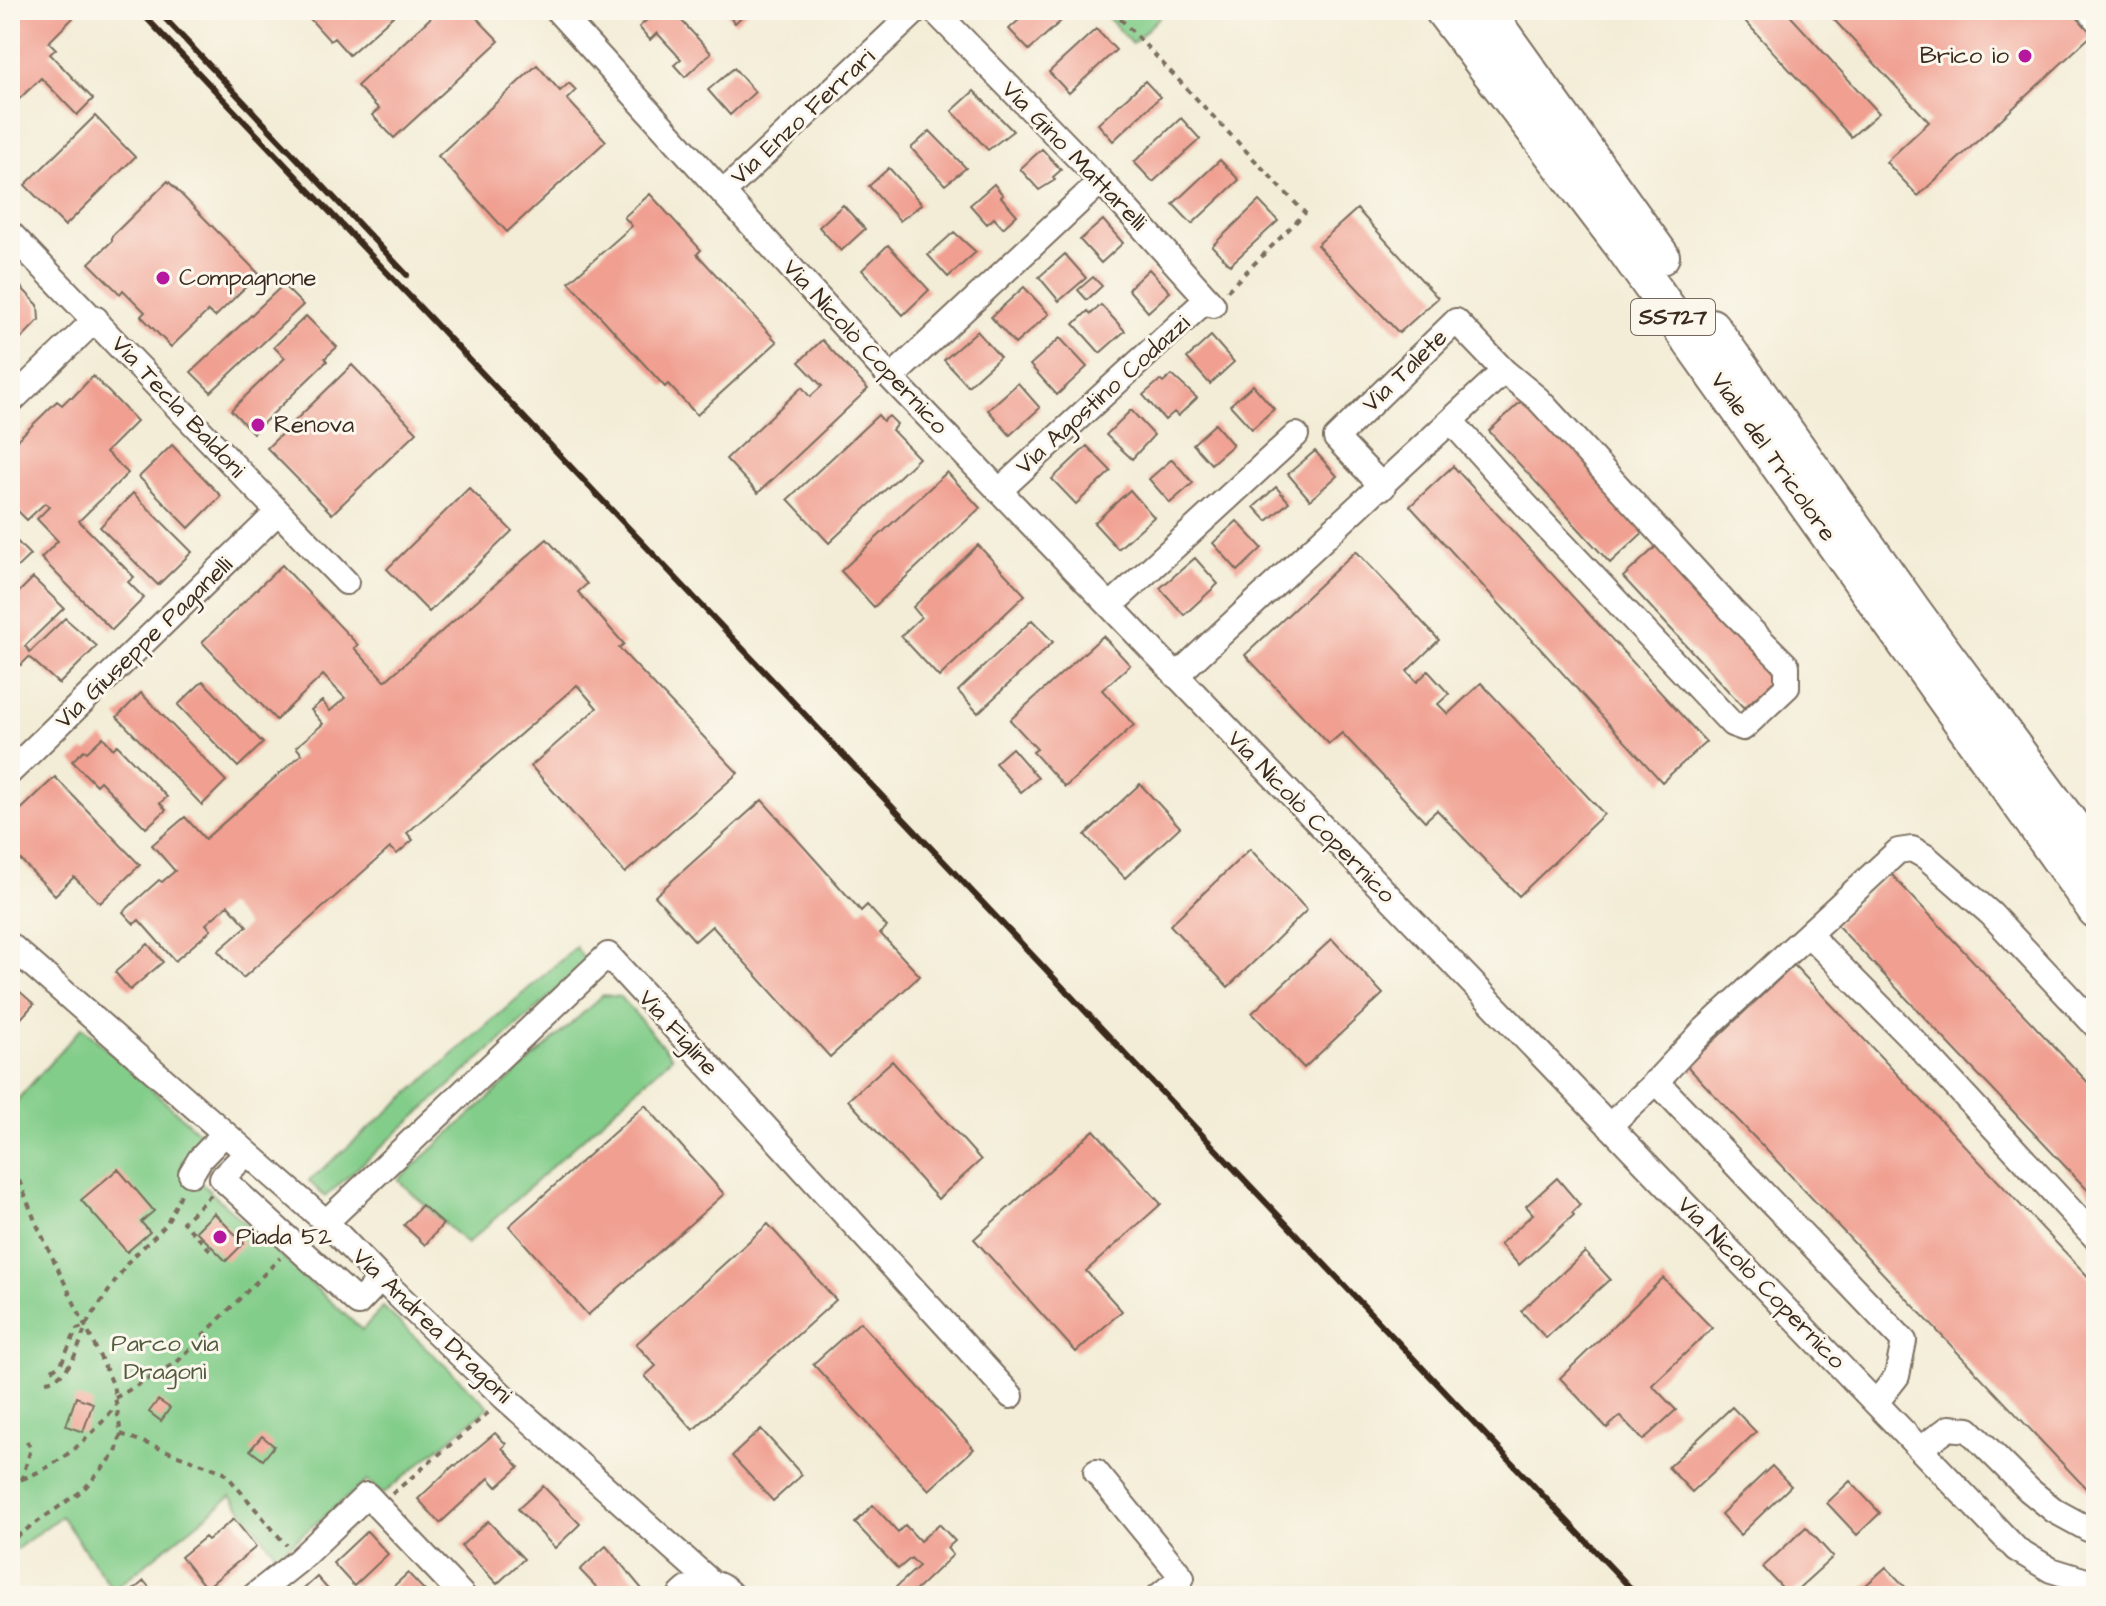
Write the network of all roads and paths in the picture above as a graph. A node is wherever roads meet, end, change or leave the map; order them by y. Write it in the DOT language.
graph roads {
  1 [pos="557,10"];
  2 [pos="917,10"];
  3 [pos="934,10"];
  4 [pos="1112,10"];
  5 [pos="1443,10"];
  6 [pos="1485,10"];
  7 [pos="2092,10"];
  8 [pos="2096,19"];
  9 [pos="1101,181"];
  10 [pos="724,192"];
  11 [pos="10,233"];
  12 [pos="1210,302"];
  13 [pos="96,319"];
  14 [pos="1504,371"];
  15 [pos="891,378"];
  16 [pos="10,402"];
  17 [pos="1452,422"];
  18 [pos="1296,435"];
  19 [pos="1383,487"];
  20 [pos="999,491"];
  21 [pos="277,513"];
  22 [pos="346,582"];
  23 [pos="1110,606"];
  24 [pos="1905,622"];
  25 [pos="1940,667"];
  26 [pos="1176,676"];
  27 [pos="10,772"];
  28 [pos="2096,859"];
  29 [pos="2096,910"];
  30 [pos="1808,934"];
  31 [pos="10,945"];
  32 [pos="2096,1026"];
  33 [pos="1656,1081"];
  34 [pos="1609,1126"];
  35 [pos="224,1134"];
  36 [pos="246,1154"];
  37 [pos="10,1158"];
  38 [pos="196,1167"];
  39 [pos="218,1186"];
  40 [pos="326,1222"];
  41 [pos="2096,1238"];
  42 [pos="214,1254"];
  43 [pos="282,1257"];
  44 [pos="381,1279"];
  45 [pos="85,1326"];
  46 [pos="52,1370"];
  47 [pos="46,1381"];
  48 [pos="1011,1396"];
  49 [pos="504,1397"];
  50 [pos="115,1398"];
  51 [pos="1876,1403"];
  52 [pos="116,1405"];
  53 [pos="121,1434"];
  54 [pos="24,1437"];
  55 [pos="1920,1449"];
  56 [pos="1096,1472"];
  57 [pos="22,1479"];
  58 [pos="10,1485"];
  59 [pos="378,1506"];
  60 [pos="2096,1530"];
  61 [pos="10,1541"];
  62 [pos="673,1549"];
  63 [pos="298,1561"];
  64 [pos="2096,1584"];
  65 [pos="722,1589"];
  66 [pos="683,1593"];
  67 [pos="254,1596"];
  68 [pos="463,1596"];
  69 [pos="1159,1596"];
  1 -- 10 [label="street, Via Nicolò Copernico"];
  2 -- 10 [label="street, Via Enzo Ferrari"];
  3 -- 9 [label="street, Via Gino Mattarelli"];
  4 -- 12 [label="path"];
  5 -- 24 [label="highway, Viale del Tricolore / SS727"];
  6 -- 24 [label="highway, Viale del Tricolore / SS727"];
  7 -- 8 [label="street"];
  9 -- 12 [label="street, Via Gino Mattarelli"];
  9 -- 15 [label="street"];
  10 -- 15 [label="street, Via Nicolò Copernico"];
  11 -- 13 [label="street, Via Tecla Baldoni"];
  12 -- 20 [label="street, Via Agostino Codazzi"];
  13 -- 16 [label="street"];
  13 -- 21 [label="street, Via Tecla Baldoni"];
  14 -- 17 [label="street"];
  14 -- 17 [label="street"];
  14 -- 19 [label="street, Via Talete"];
  15 -- 20 [label="street, Via Nicolò Copernico"];
  17 -- 19 [label="street"];
  18 -- 23 [label="street"];
  19 -- 26 [label="street"];
  20 -- 23 [label="street, Via Nicolò Copernico"];
  21 -- 22 [label="street, Via Tecla Baldoni"];
  21 -- 27 [label="street, Via Giuseppe Paganelli"];
  23 -- 26 [label="street, Via Nicolò Copernico"];
  24 -- 25 [label="highway, Viale del Tricolore / SS727"];
  25 -- 28 [label="highway, Viale del Tricolore / SS727"];
  25 -- 29 [label="highway, Viale del Tricolore / SS727"];
  26 -- 34 [label="street, Via Nicolò Copernico"];
  30 -- 32 [label="street"];
  30 -- 33 [label="street"];
  30 -- 41 [label="street"];
  31 -- 35 [label="street, Via Andrea Dragoni"];
  33 -- 34 [label="street"];
  33 -- 51 [label="street"];
  34 -- 51 [label="street, Via Nicolò Copernico"];
  35 -- 36 [label="street, Via Andrea Dragoni"];
  35 -- 38 [label="street"];
  36 -- 39 [label="street"];
  36 -- 40 [label="street, Via Andrea Dragoni"];
  37 -- 45 [label="path"];
  38 -- 39 [label="street"];
  38 -- 45 [label="path"];
  39 -- 42 [label="path"];
  39 -- 44 [label="street"];
  40 -- 44 [label="street, Via Andrea Dragoni"];
  40 -- 48 [label="street, Via Figline"];
  43 -- 50 [label="path"];
  44 -- 49 [label="street, Via Andrea Dragoni"];
  45 -- 46 [label="path"];
  45 -- 47 [label="path"];
  45 -- 50 [label="path"];
  49 -- 59 [label="path"];
  49 -- 62 [label="street, Via Andrea Dragoni"];
  50 -- 52 [label="path"];
  51 -- 55 [label="street, Via Nicolò Copernico"];
  52 -- 53 [label="path"];
  52 -- 57 [label="path"];
  53 -- 61 [label="path"];
  53 -- 63 [label="path"];
  54 -- 57 [label="path"];
  55 -- 60 [label="street"];
  55 -- 64 [label="street, Via Nicolò Copernico"];
  56 -- 69 [label="street"];
  57 -- 58 [label="path"];
  59 -- 63 [label="street"];
  59 -- 68 [label="street"];
  62 -- 65 [label="street, Via Andrea Dragoni"];
  62 -- 66 [label="street"];
  63 -- 67 [label="street"];
  65 -- 66 [label="street"];
}
